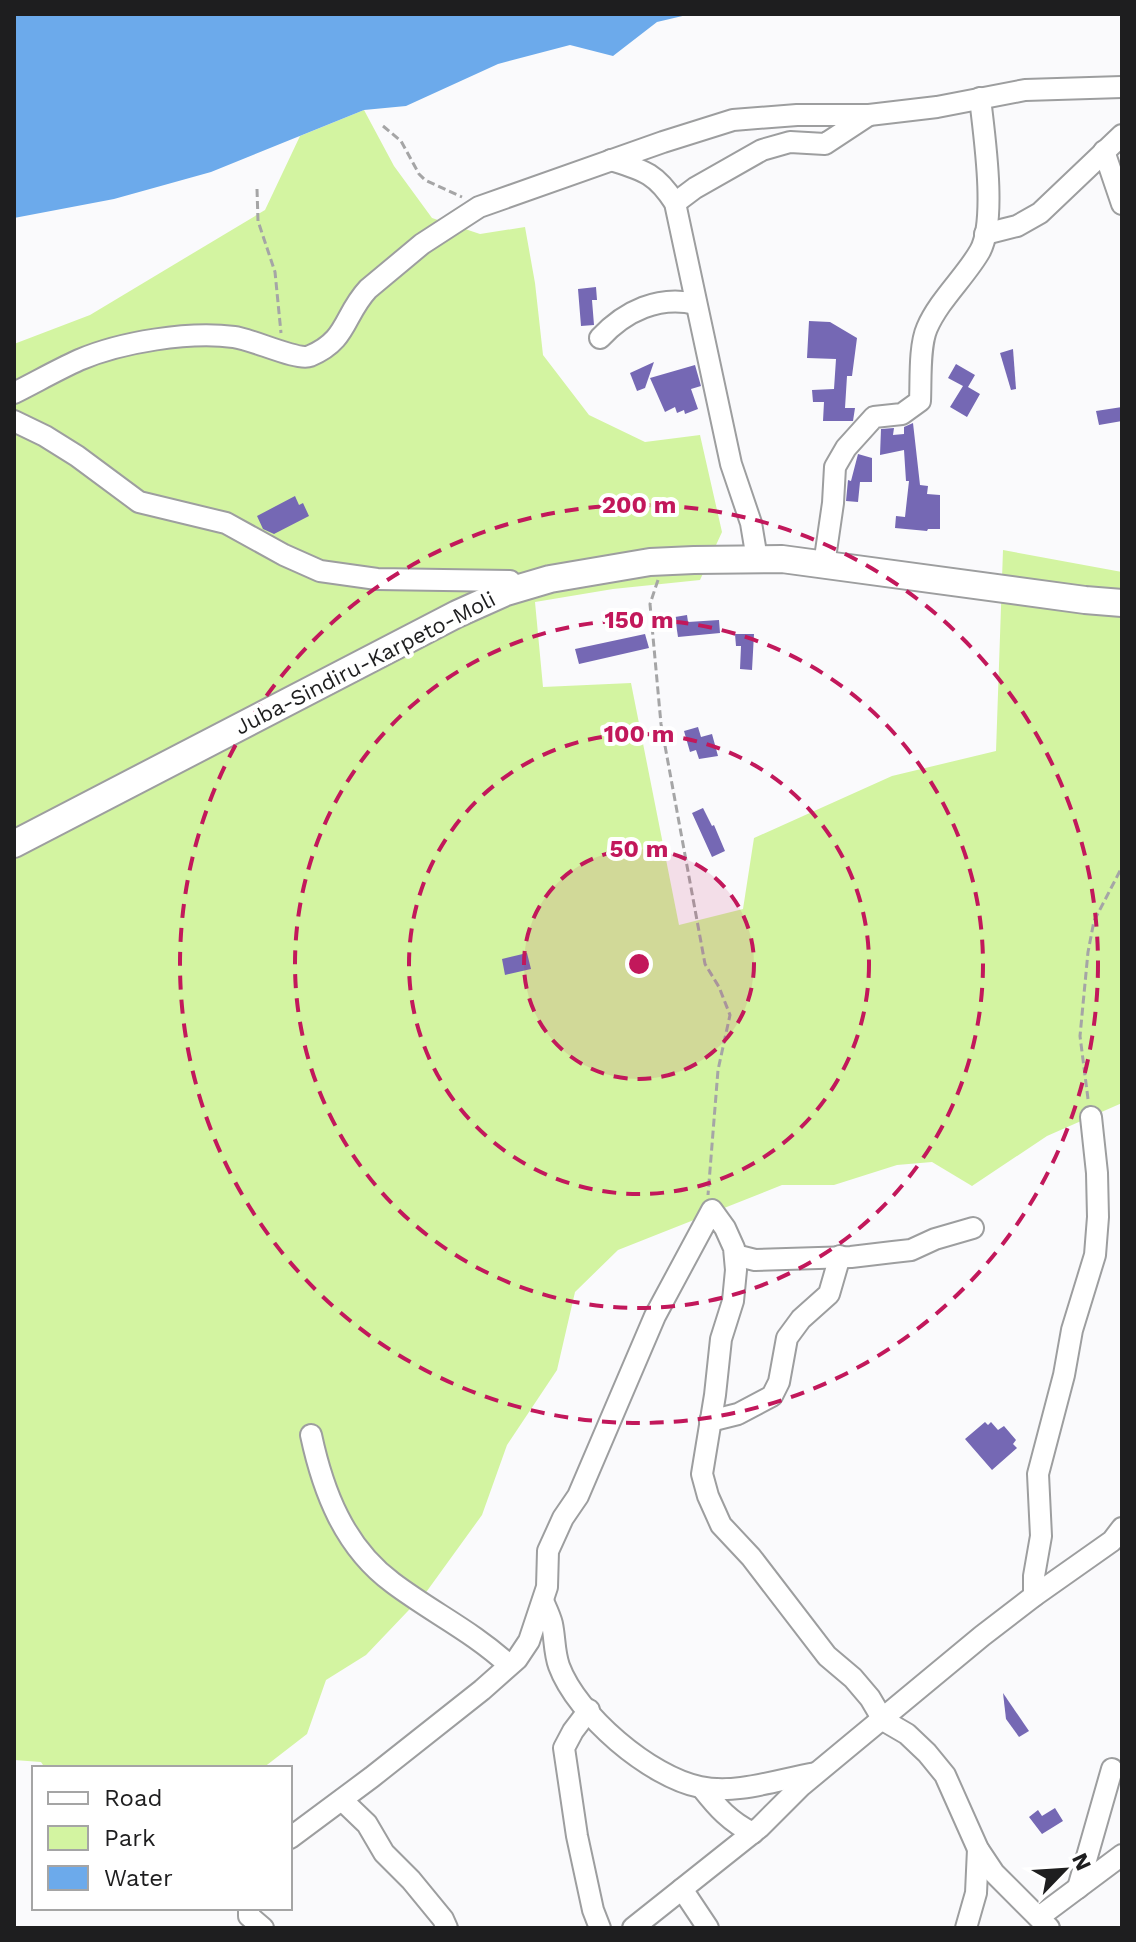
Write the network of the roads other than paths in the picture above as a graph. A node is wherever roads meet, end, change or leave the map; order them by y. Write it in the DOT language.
graph roads {
  1 [pos="1122,87"];
  2 [pos="980,98"];
  3 [pos="869,115"];
  4 [pos="1122,135"];
  5 [pos="1104,151"];
  6 [pos="611,160"];
  7 [pos="675,203"];
  8 [pos="1122,204"];
  9 [pos="985,234"];
  10 [pos="696,304"];
  11 [pos="600,338"];
  12 [pos="14,393"];
  13 [pos="14,421"];
  14 [pos="757,559"];
  15 [pos="824,565"];
  16 [pos="510,581"];
  17 [pos="1122,603"];
  18 [pos="14,844"];
  19 [pos="1091,1117"];
  20 [pos="973,1228"];
  21 [pos="735,1255"];
  22 [pos="840,1256"];
  23 [pos="710,1421"];
  24 [pos="311,1435"];
  25 [pos="1119,1540"];
  26 [pos="1034,1596"];
  27 [pos="543,1601"];
  28 [pos="509,1665"];
  29 [pos="589,1710"];
  30 [pos="883,1720"];
  31 [pos="1112,1769"];
  32 [pos="818,1772"];
  33 [pos="702,1788"];
  34 [pos="342,1800"];
  35 [pos="753,1833"];
  36 [pos="292,1837"];
  37 [pos="978,1849"];
  38 [pos="1122,1855"];
  39 [pos="1078,1888"];
  40 [pos="682,1889"];
  41 [pos="249,1910"];
  42 [pos="1044,1923"];
  43 [pos="263,1928"];
  44 [pos="447,1928"];
  45 [pos="600,1928"];
  46 [pos="633,1928"];
  47 [pos="708,1928"];
  48 [pos="966,1928"];
  1 -- 2 [label="street"];
  2 -- 3 [label="street"];
  2 -- 9 [label="street"];
  3 -- 6 [label="street"];
  3 -- 7 [label="street"];
  4 -- 5 [label="street"];
  5 -- 8 [label="street"];
  5 -- 9 [label="street"];
  6 -- 7 [label="street"];
  6 -- 12 [label="street"];
  7 -- 10 [label="street"];
  9 -- 15 [label="street"];
  10 -- 11 [label="street"];
  10 -- 14 [label="street"];
  13 -- 16 [label="street"];
  14 -- 15 [label="main road, Juba-Sindiru-Karpeto-Moli"];
  14 -- 18 [label="main road, Juba-Sindiru-Karpeto-Moli"];
  15 -- 17 [label="main road, Juba-Sindiru-Karpeto-Moli"];
  19 -- 26 [label="street"];
  20 -- 22 [label="street"];
  21 -- 22 [label="street"];
  21 -- 23 [label="street"];
  21 -- 27 [label="street"];
  22 -- 23 [label="street"];
  23 -- 30 [label="street"];
  24 -- 28 [label="street"];
  25 -- 26 [label="street"];
  26 -- 30 [label="street"];
  27 -- 28 [label="street"];
  27 -- 29 [label="street"];
  28 -- 34 [label="street"];
  29 -- 33 [label="street"];
  29 -- 45 [label="street"];
  30 -- 32 [label="street"];
  30 -- 37 [label="street"];
  31 -- 39 [label="street"];
  32 -- 33 [label="street"];
  32 -- 35 [label="street"];
  33 -- 35 [label="street"];
  34 -- 36 [label="street"];
  34 -- 44 [label="street"];
  35 -- 40 [label="street"];
  37 -- 42 [label="street"];
  37 -- 48 [label="street"];
  38 -- 39 [label="street"];
  39 -- 42 [label="street"];
  40 -- 46 [label="street"];
  40 -- 47 [label="street"];
  41 -- 43 [label="street"];
}
